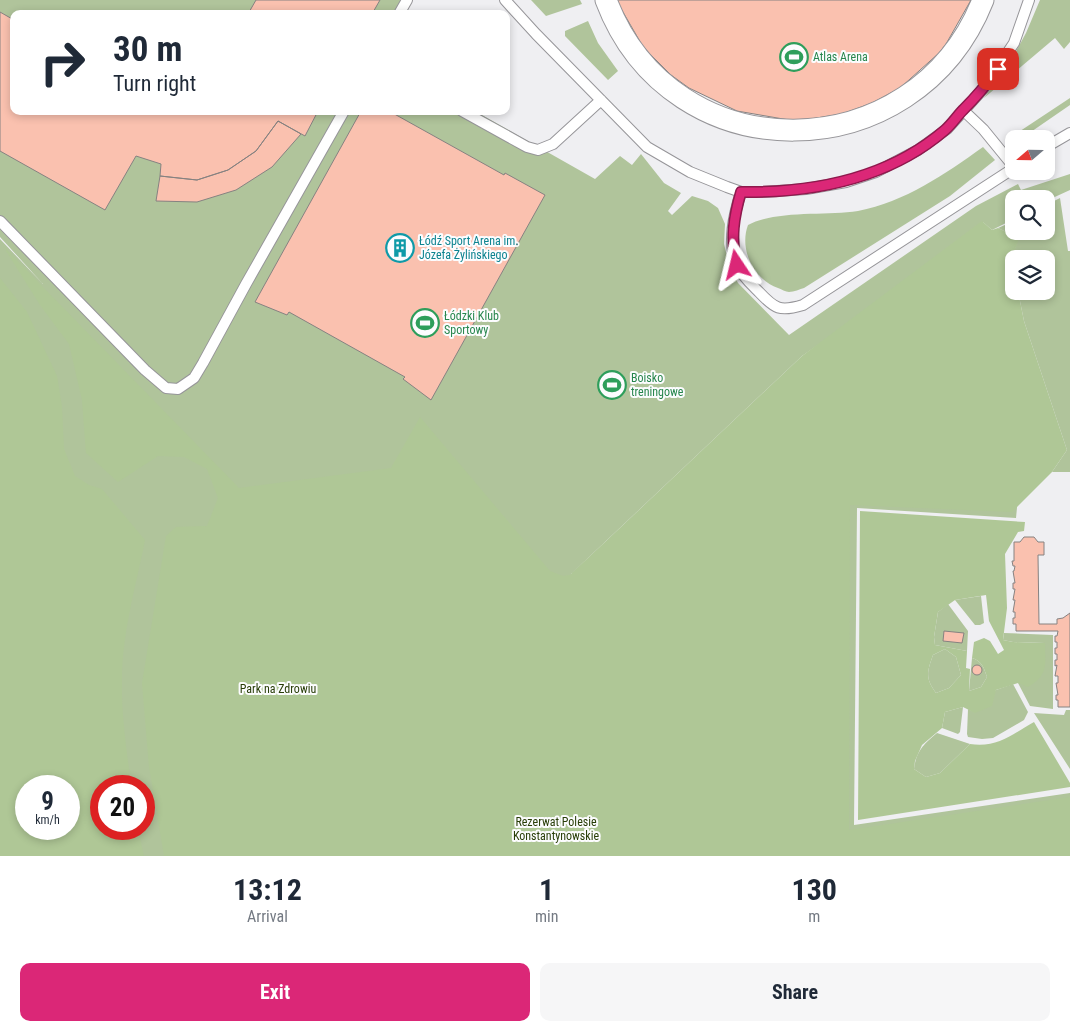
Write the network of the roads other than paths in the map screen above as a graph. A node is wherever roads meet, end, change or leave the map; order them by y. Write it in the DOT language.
graph roads {
  1 [pos="505,0"];
  2 [pos="606,0"];
  3 [pos="983,0"];
  4 [pos="1029,0"];
  5 [pos="601,100"];
  6 [pos="963,110"];
  7 [pos="342,115"];
  8 [pos="469,115"];
  9 [pos="1069,133"];
  10 [pos="1055,142"];
  11 [pos="1005,156"];
  12 [pos="1005,173"];
  13 [pos="741,192"];
  14 [pos="0,221"];
  1 -- 5 [label="lane"];
  2 -- 3 [label="street"];
  4 -- 6 [label="lane"];
  5 -- 8 [label="lane"];
  5 -- 13 [label="lane"];
  6 -- 11 [label="lane"];
  6 -- 13 [label="lane"];
  7 -- 14 [label="lane"];
  9 -- 10 [label="lane"];
  12 -- 13 [label="lane"];
}
